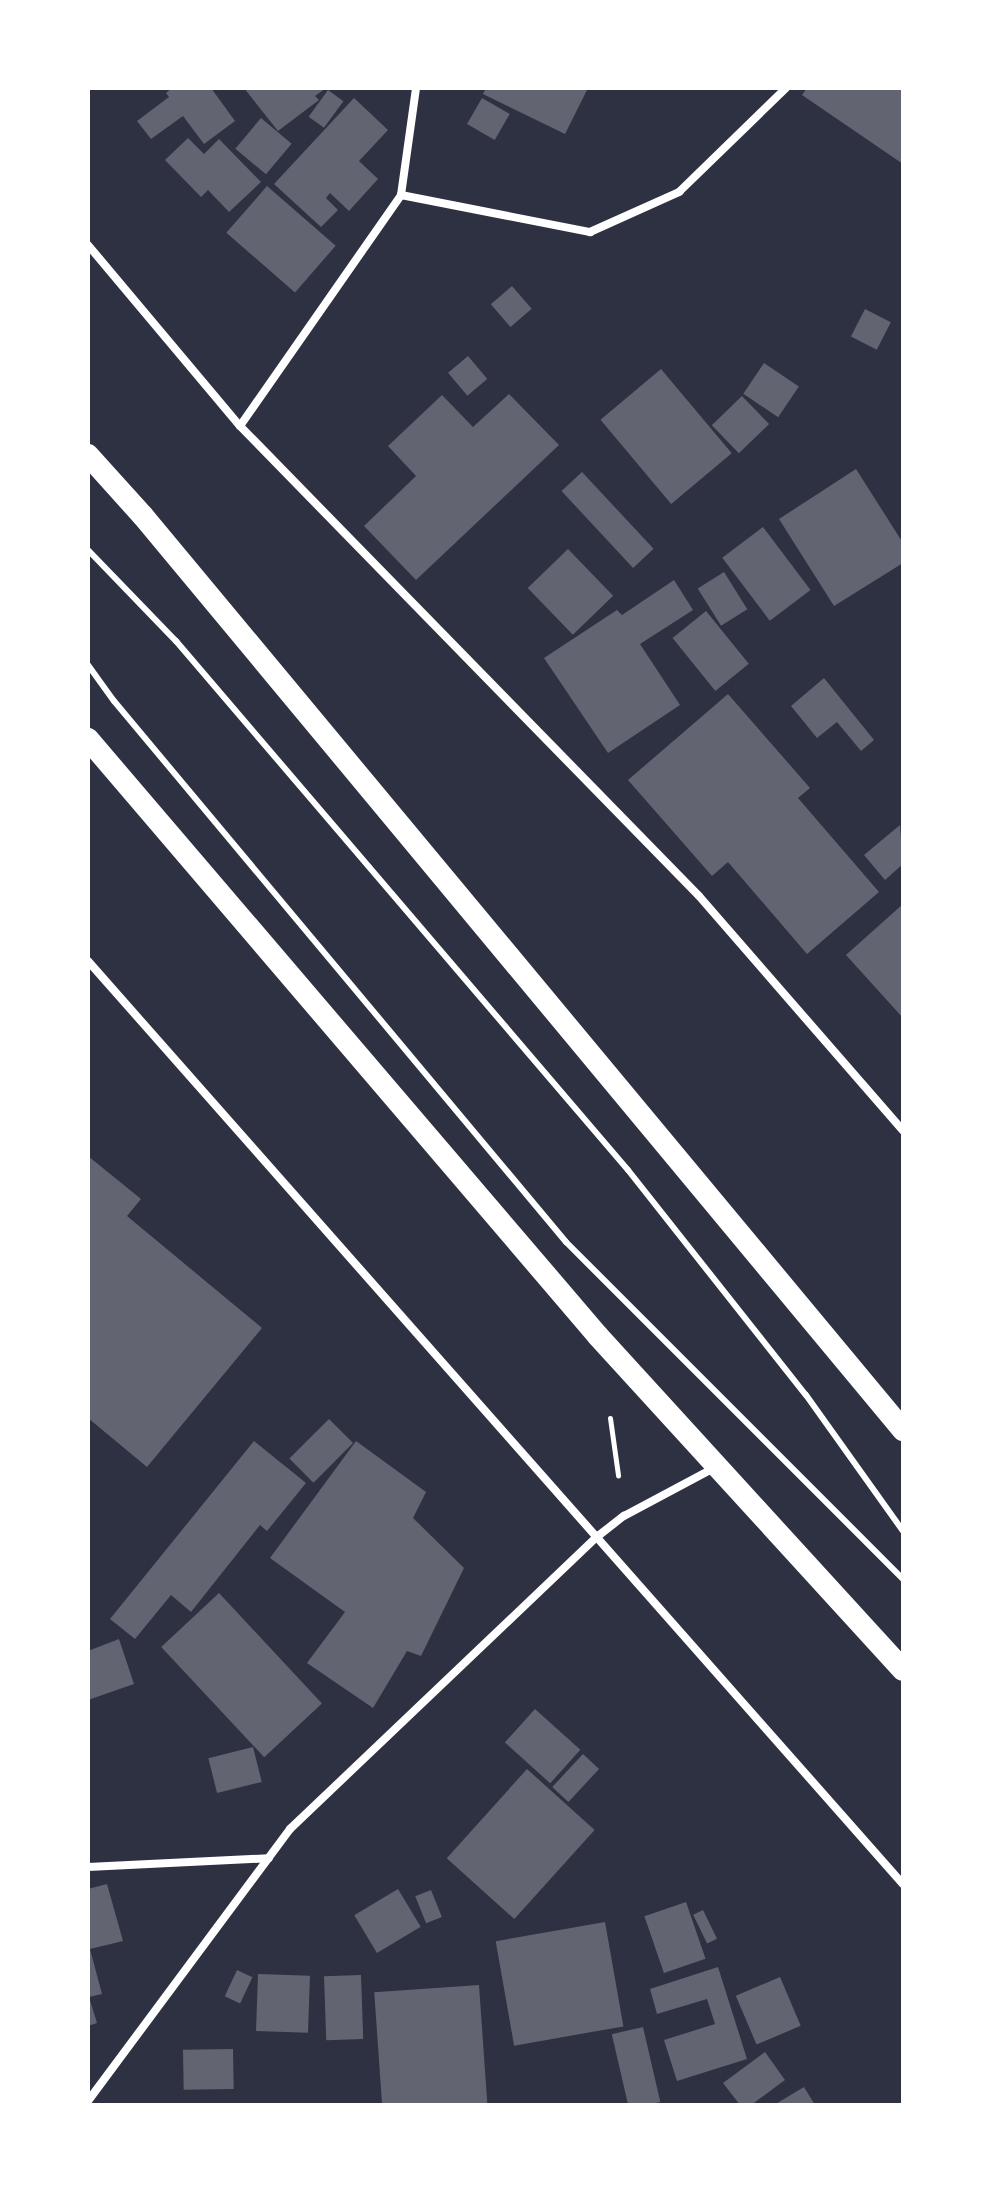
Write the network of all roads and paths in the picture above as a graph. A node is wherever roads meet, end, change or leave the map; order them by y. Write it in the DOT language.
graph roads {
  1 [pos="416,88"];
  2 [pos="786,88"];
  3 [pos="401,195"];
  4 [pos="88,245"];
  5 [pos="240,426"];
  6 [pos="88,455"];
  7 [pos="88,550"];
  8 [pos="88,665"];
  9 [pos="88,739"];
  10 [pos="88,961"];
  11 [pos="903,1131"];
  12 [pos="903,1430"];
  13 [pos="715,1467"];
  14 [pos="903,1531"];
  15 [pos="598,1536"];
  16 [pos="903,1579"];
  17 [pos="903,1670"];
  18 [pos="269,1858"];
  19 [pos="88,1867"];
  20 [pos="903,1884"];
  21 [pos="88,2101"];
  1 -- 3 [label="street"];
  2 -- 3 [label="street"];
  3 -- 5 [label="street"];
  4 -- 5 [label="street"];
  5 -- 11 [label="street"];
  6 -- 12 [label="highway"];
  7 -- 14 [label="lane"];
  8 -- 16 [label="lane"];
  9 -- 13 [label="highway"];
  10 -- 15 [label="street"];
  13 -- 15 [label="street"];
  13 -- 17 [label="highway"];
  15 -- 18 [label="street"];
  15 -- 20 [label="street"];
  18 -- 19 [label="street"];
  18 -- 21 [label="street"];
}
